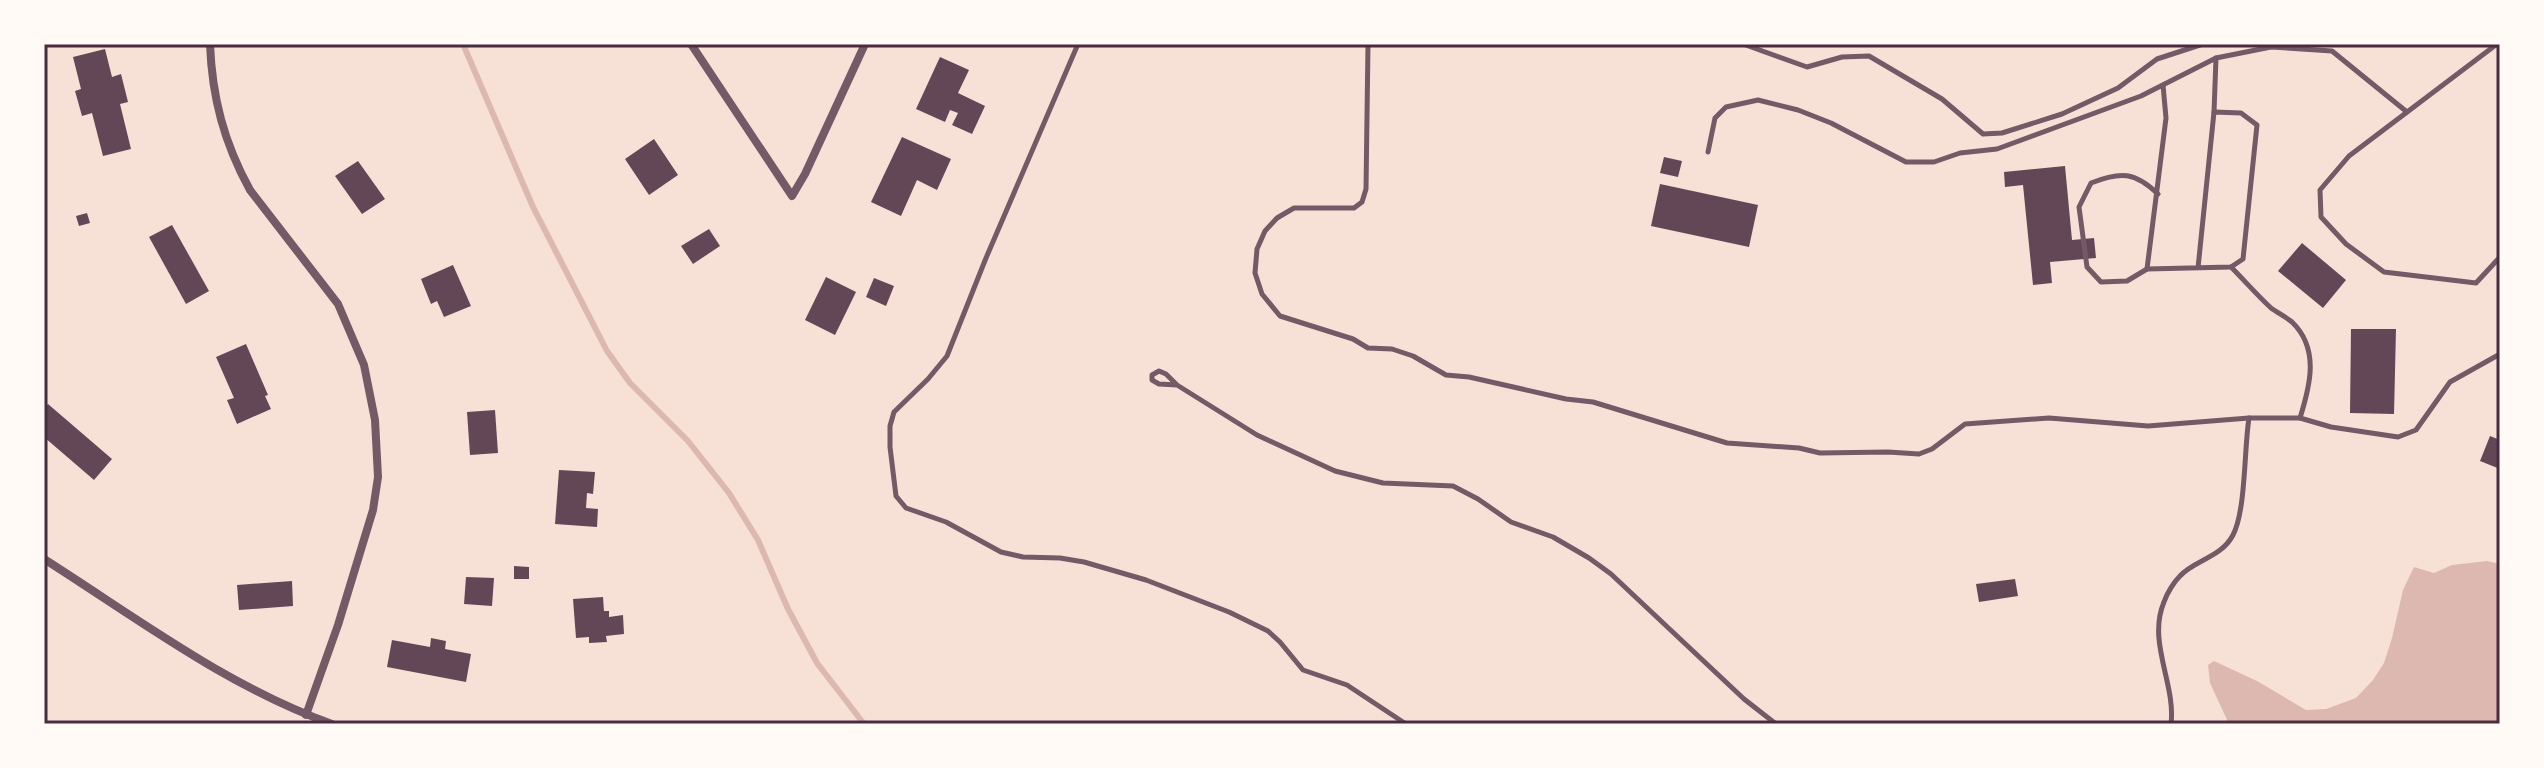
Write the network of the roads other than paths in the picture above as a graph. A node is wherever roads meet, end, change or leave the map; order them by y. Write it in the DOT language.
graph roads {
  1 [pos="210,44"];
  2 [pos="691,44"];
  3 [pos="865,44"];
  4 [pos="1078,44"];
  5 [pos="1368,44"];
  6 [pos="1743,44"];
  7 [pos="2203,44"];
  8 [pos="2497,44"];
  9 [pos="2216,58"];
  10 [pos="2163,85"];
  11 [pos="2214,112"];
  12 [pos="2407,112"];
  13 [pos="1708,152"];
  14 [pos="2158,194"];
  15 [pos="2500,257"];
  16 [pos="2231,267"];
  17 [pos="2198,268"];
  18 [pos="2147,269"];
  19 [pos="2500,354"];
  20 [pos="1177,385"];
  21 [pos="2249,418"];
  22 [pos="2300,418"];
  23 [pos="44,559"];
  24 [pos="306,715"];
  25 [pos="332,724"];
  26 [pos="1406,724"];
  27 [pos="1776,724"];
  28 [pos="2171,724"];
  1 -- 24 [label="street"];
  2 -- 3 [label="street"];
  4 -- 26 [label="lane"];
  5 -- 21 [label="lane"];
  6 -- 7 [label="lane"];
  8 -- 12 [label="lane"];
  9 -- 10 [label="lane"];
  9 -- 11 [label="lane"];
  9 -- 12 [label="lane"];
  10 -- 13 [label="lane"];
  10 -- 14 [label="lane"];
  11 -- 16 [label="lane"];
  11 -- 17 [label="lane"];
  12 -- 15 [label="lane"];
  14 -- 18 [label="lane"];
  14 -- 18 [label="lane"];
  16 -- 17 [label="lane"];
  16 -- 22 [label="lane"];
  17 -- 18 [label="lane"];
  19 -- 22 [label="lane"];
  20 -- 27 [label="lane"];
  21 -- 22 [label="lane"];
  21 -- 28 [label="lane"];
  23 -- 24 [label="street"];
  24 -- 25 [label="street"];
}
